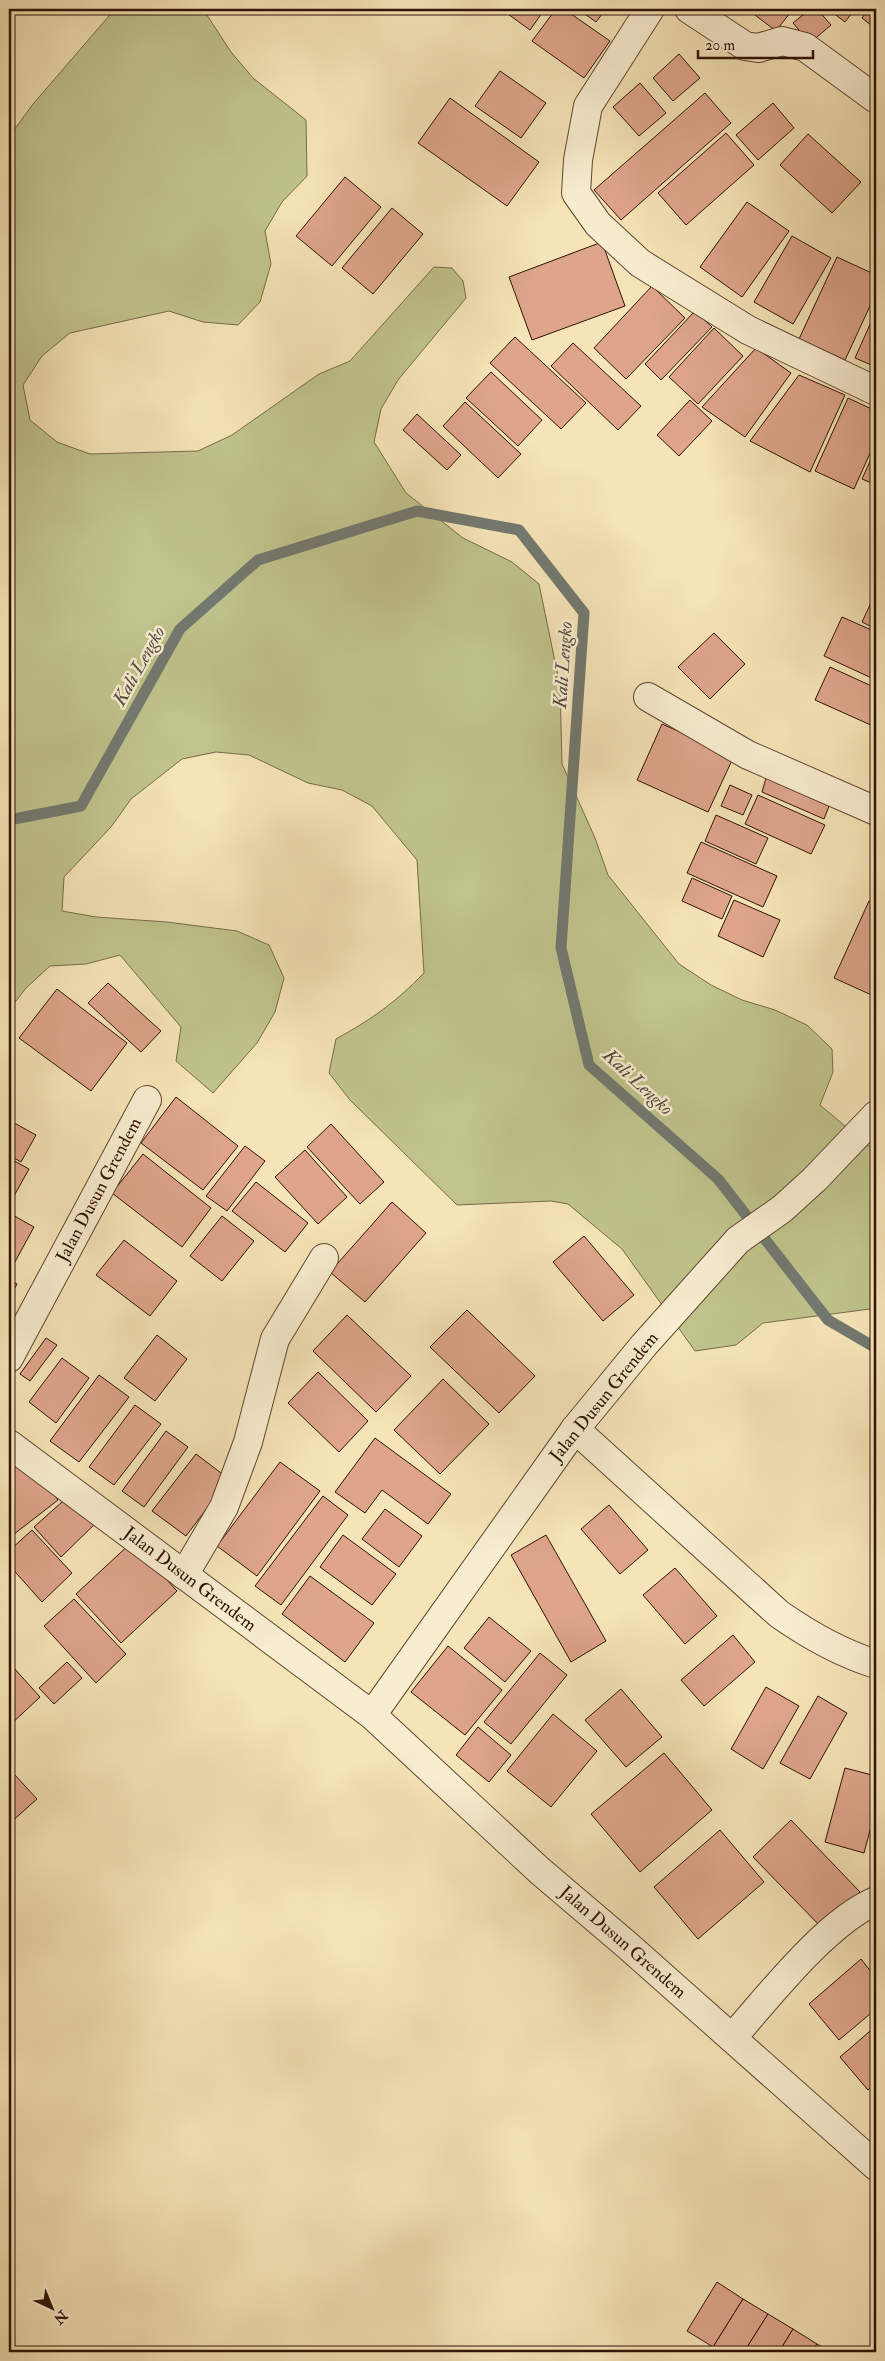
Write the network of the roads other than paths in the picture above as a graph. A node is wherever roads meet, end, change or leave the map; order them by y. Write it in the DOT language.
graph roads {
  1 [pos="650,9"];
  2 [pos="689,9"];
  3 [pos="876,99"];
  4 [pos="876,391"];
  5 [pos="648,697"];
  6 [pos="876,812"];
  7 [pos="147,1100"];
  8 [pos="876,1115"];
  9 [pos="324,1258"];
  10 [pos="9,1358"];
  11 [pos="575,1428"];
  12 [pos="9,1444"];
  13 [pos="184,1575"];
  14 [pos="876,1664"];
  15 [pos="372,1715"];
  16 [pos="876,1901"];
  17 [pos="732,2038"];
  18 [pos="876,2166"];
  1 -- 4 [label="street"];
  2 -- 3 [label="street"];
  5 -- 6 [label="street"];
  7 -- 10 [label="street, Jalan Dusun Grendem"];
  8 -- 11 [label="street, Jalan Dusun Grendem"];
  9 -- 13 [label="street"];
  11 -- 14 [label="street"];
  11 -- 15 [label="street, Jalan Dusun Grendem"];
  12 -- 13 [label="street, Jalan Dusun Grendem"];
  13 -- 15 [label="street, Jalan Dusun Grendem"];
  15 -- 17 [label="street, Jalan Dusun Grendem"];
  16 -- 17 [label="street"];
  17 -- 18 [label="street, Jalan Dusun Grendem"];
}
